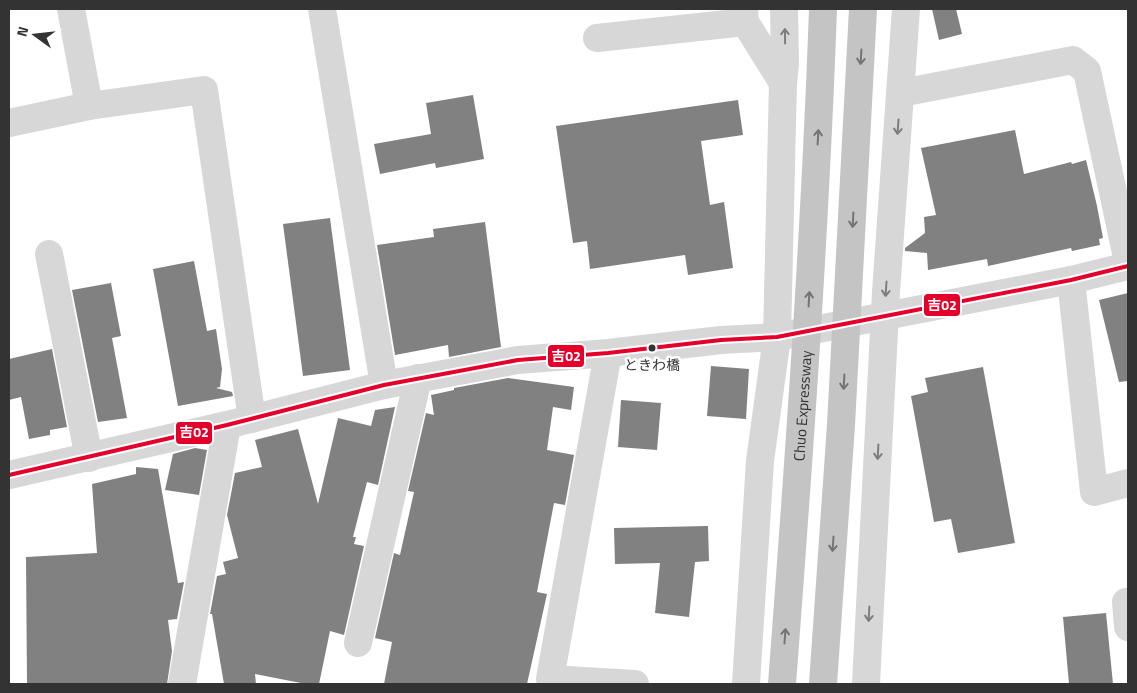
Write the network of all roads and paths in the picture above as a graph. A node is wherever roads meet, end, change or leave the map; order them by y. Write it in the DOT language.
graph roads {
  1 [pos="71,9"];
  2 [pos="322,9"];
  3 [pos="784,9"];
  4 [pos="823,9"];
  5 [pos="863,9"];
  6 [pos="906,9"];
  7 [pos="744,15"];
  8 [pos="597,38"];
  9 [pos="784,73"];
  10 [pos="901,93"];
  11 [pos="89,106"];
  12 [pos="9,123"];
  13 [pos="49,254"];
  14 [pos="1128,264"];
  15 [pos="1071,280"];
  16 [pos="884,316"];
  17 [pos="777,337"];
  18 [pos="608,353"];
  19 [pos="418,378"];
  20 [pos="384,385"];
  21 [pos="239,422"];
  22 [pos="89,458"];
  23 [pos="9,476"];
  24 [pos="1128,483"];
  25 [pos="358,643"];
  26 [pos="182,684"];
  27 [pos="635,684"];
  28 [pos="746,684"];
  29 [pos="782,684"];
  30 [pos="823,684"];
  31 [pos="866,684"];
  1 -- 11 [label="street"];
  2 -- 20 [label="street"];
  9 -- 3 [label="street, one-way"];
  29 -- 4 [label="highway, Chuo Expressway, one-way, bridge"];
  5 -- 30 [label="highway, one-way, bridge"];
  6 -- 10 [label="street"];
  7 -- 8 [label="street"];
  7 -- 9 [label="street"];
  9 -- 17 [label="street"];
  10 -- 14 [label="street"];
  10 -- 16 [label="street, one-way"];
  11 -- 12 [label="street"];
  11 -- 21 [label="street"];
  13 -- 22 [label="street"];
  14 -- 15 [label="street"];
  15 -- 16 [label="street"];
  15 -- 24 [label="street"];
  16 -- 17 [label="street"];
  16 -- 31 [label="street, one-way"];
  17 -- 18 [label="street"];
  17 -- 28 [label="street"];
  18 -- 19 [label="street"];
  18 -- 27 [label="street"];
  19 -- 20 [label="street"];
  19 -- 25 [label="street"];
  20 -- 21 [label="street"];
  21 -- 22 [label="street"];
  21 -- 26 [label="street"];
  22 -- 23 [label="street"];
}
